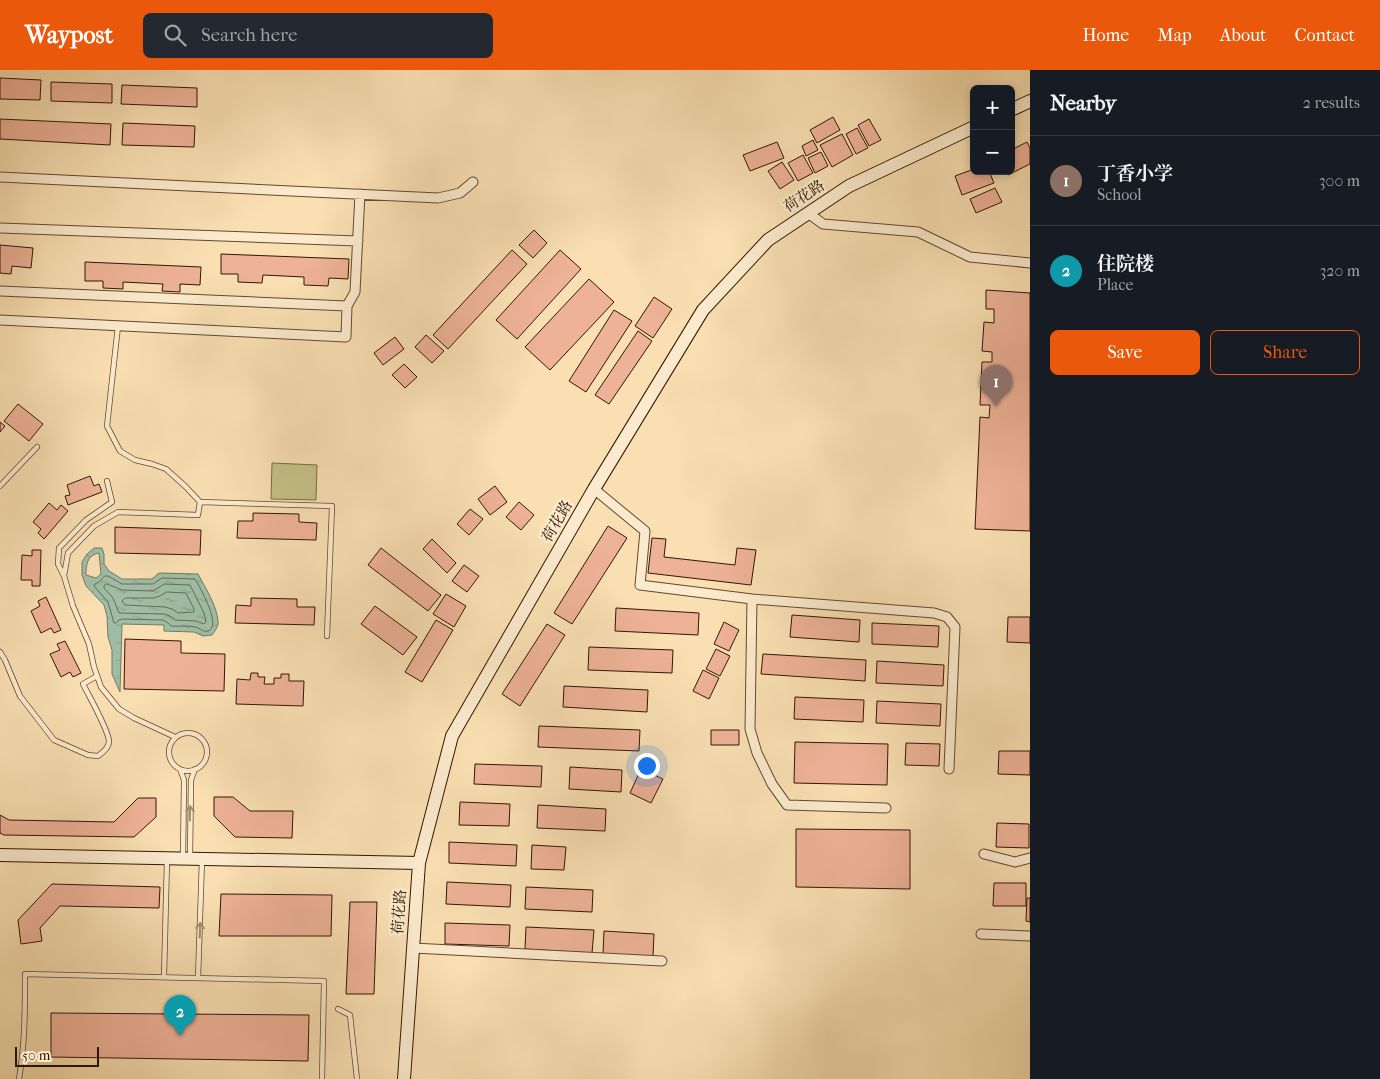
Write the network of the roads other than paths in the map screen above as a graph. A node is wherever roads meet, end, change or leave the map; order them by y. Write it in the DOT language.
graph roads {
  1 [pos="1030,101"];
  2 [pos="1015,108"];
  3 [pos="970,129"];
  4 [pos="0,176"];
  5 [pos="473,182"];
  6 [pos="360,194"];
  7 [pos="808,213"];
  8 [pos="0,228"];
  9 [pos="358,241"];
  10 [pos="1030,263"];
  11 [pos="0,291"];
  12 [pos="347,306"];
  13 [pos="0,320"];
  14 [pos="118,326"];
  15 [pos="37,447"];
  16 [pos="107,481"];
  17 [pos="0,486"];
  18 [pos="594,489"];
  19 [pos="200,502"];
  20 [pos="64,576"];
  21 [pos="752,599"];
  22 [pos="327,636"];
  23 [pos="0,652"];
  24 [pos="97,676"];
  25 [pos="175,737"];
  26 [pos="180,769"];
  27 [pos="195,769"];
  28 [pos="949,769"];
  29 [pos="886,808"];
  30 [pos="984,854"];
  31 [pos="0,855"];
  32 [pos="167,858"];
  33 [pos="192,858"];
  34 [pos="1030,858"];
  35 [pos="419,863"];
  36 [pos="981,934"];
  37 [pos="1030,936"];
  38 [pos="413,948"];
  39 [pos="662,961"];
  40 [pos="164,977"];
  41 [pos="198,978"];
  42 [pos="338,1009"];
  43 [pos="18,1079"];
  44 [pos="322,1079"];
  45 [pos="357,1079"];
  46 [pos="404,1079"];
  1 -- 2 [label="street"];
  3 -- 7 [label="street, 荷花路"];
  4 -- 6 [label="street"];
  5 -- 6 [label="street"];
  6 -- 9 [label="street"];
  7 -- 10 [label="street"];
  7 -- 18 [label="street, 荷花路"];
  8 -- 9 [label="street"];
  9 -- 12 [label="street"];
  11 -- 12 [label="street"];
  12 -- 14 [label="street"];
  13 -- 14 [label="street"];
  14 -- 19 [label="lane"];
  15 -- 17 [label="lane"];
  16 -- 20 [label="lane"];
  18 -- 21 [label="street"];
  18 -- 35 [label="street, 荷花路"];
  19 -- 20 [label="lane"];
  19 -- 22 [label="lane"];
  20 -- 24 [label="lane"];
  21 -- 28 [label="street"];
  21 -- 29 [label="street"];
  23 -- 24 [label="lane"];
  24 -- 25 [label="lane"];
  25 -- 26 [label="lane"];
  25 -- 27 [label="lane"];
  26 -- 27 [label="lane"];
  26 -- 33 [label="lane"];
  33 -- 27 [label="lane, one-way"];
  30 -- 34 [label="street"];
  31 -- 32 [label="street"];
  32 -- 33 [label="street"];
  32 -- 40 [label="lane"];
  33 -- 35 [label="street"];
  41 -- 33 [label="lane, one-way"];
  35 -- 38 [label="street, 荷花路"];
  36 -- 37 [label="street"];
  38 -- 39 [label="street"];
  38 -- 46 [label="street, 荷花路"];
  40 -- 41 [label="lane"];
  40 -- 43 [label="lane"];
  41 -- 44 [label="lane"];
  42 -- 45 [label="lane"];
}
